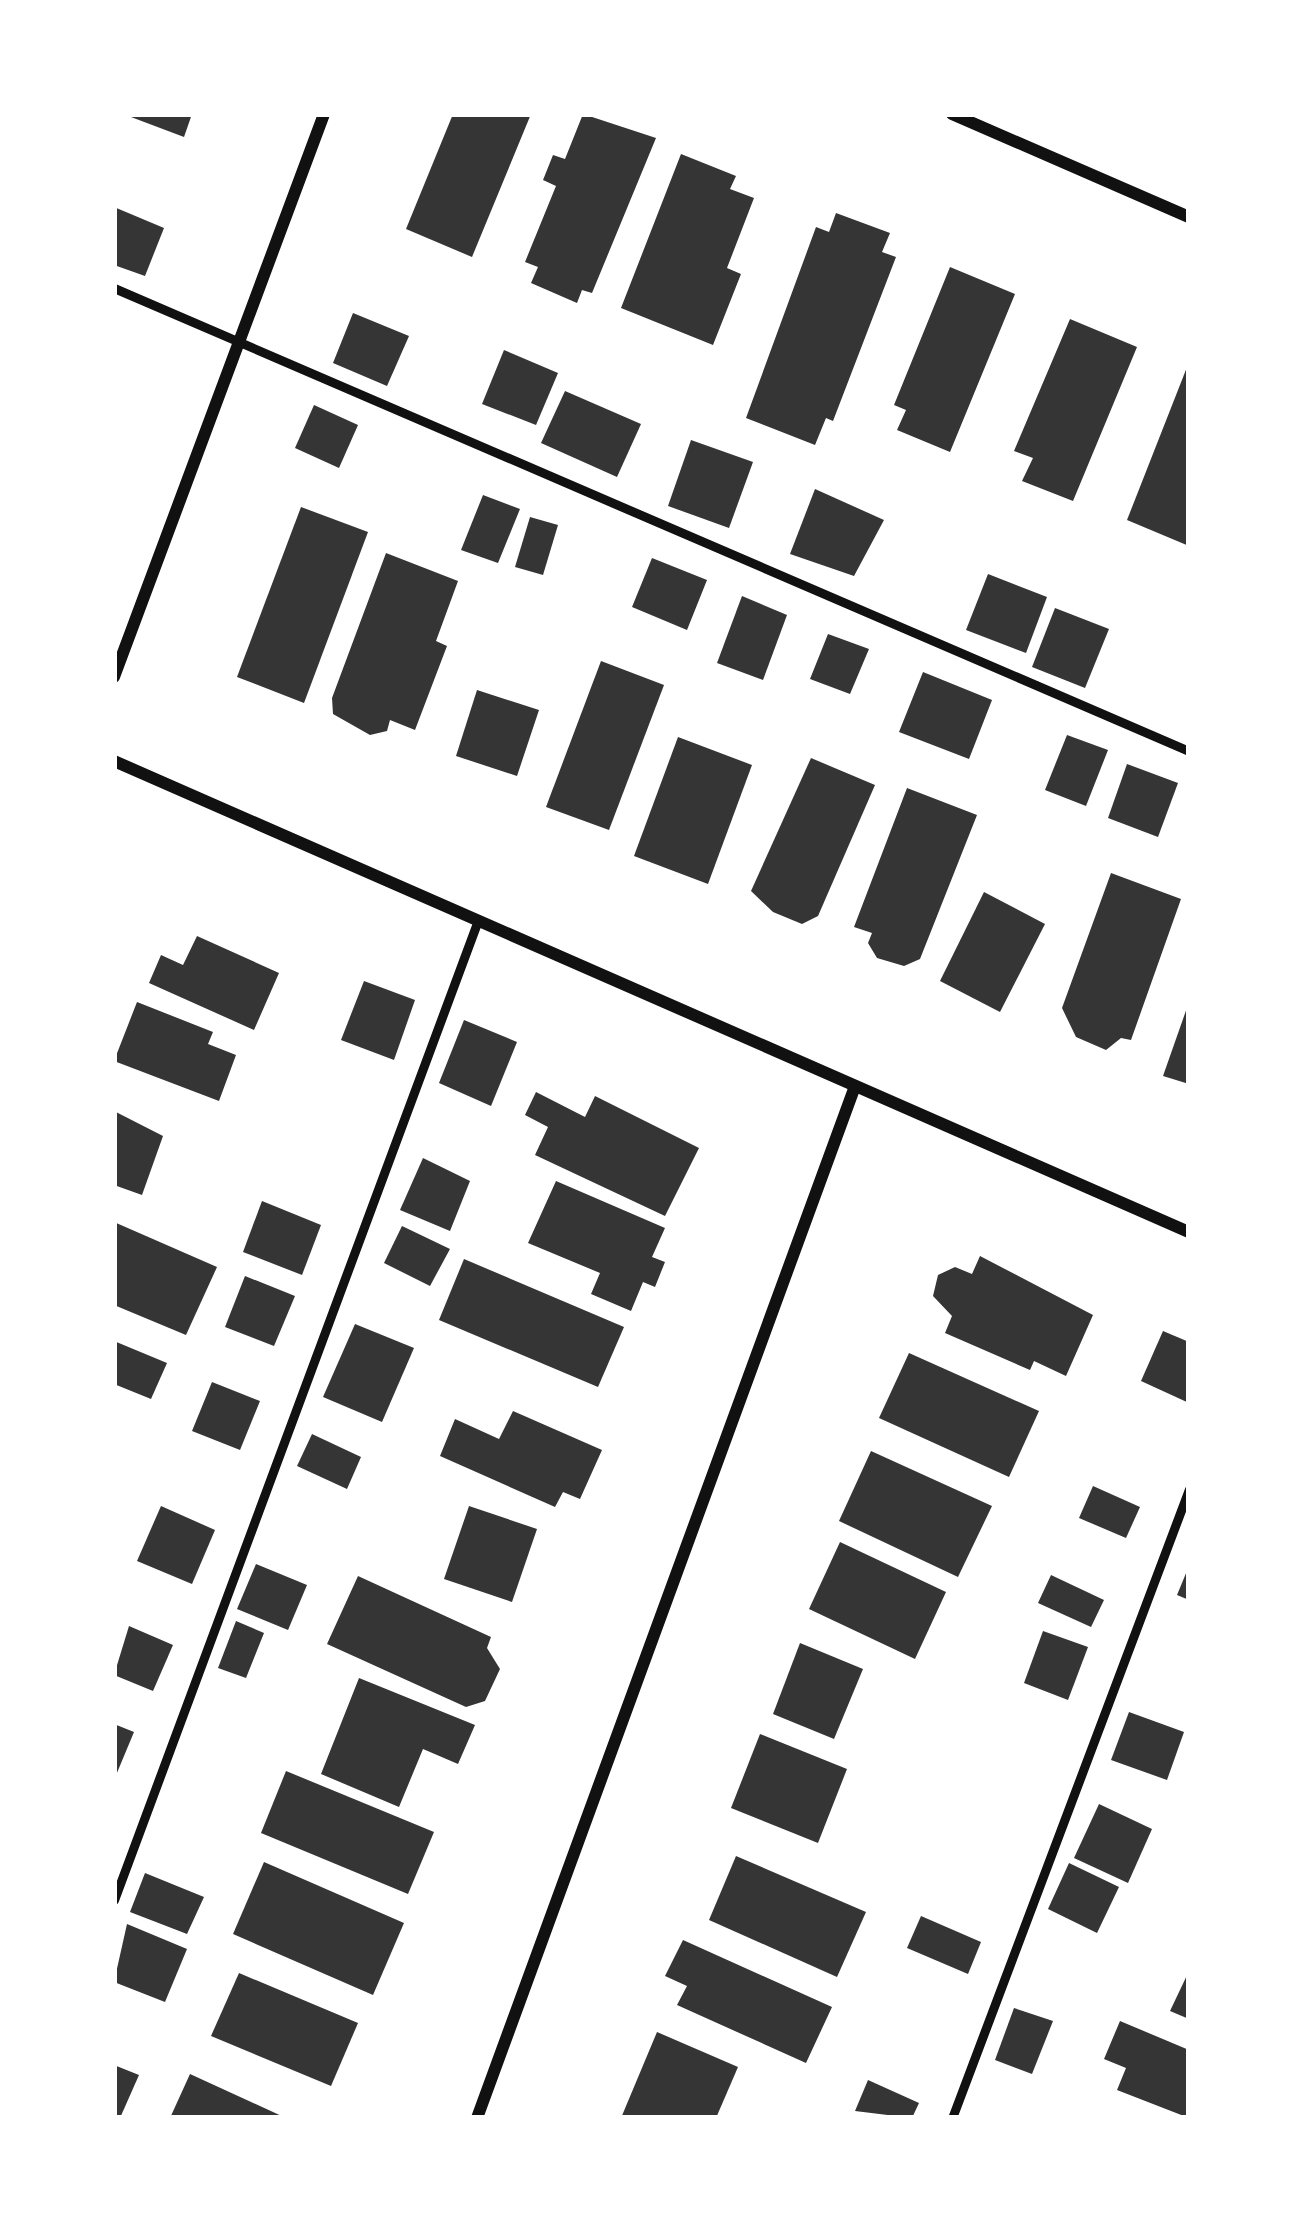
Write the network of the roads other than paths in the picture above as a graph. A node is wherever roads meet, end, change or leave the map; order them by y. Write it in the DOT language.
graph roads {
  1 [pos="324,114"];
  2 [pos="952,114"];
  3 [pos="1189,217"];
  4 [pos="114,288"];
  5 [pos="238,342"];
  6 [pos="114,677"];
  7 [pos="1189,752"];
  8 [pos="114,761"];
  9 [pos="478,920"];
  10 [pos="856,1086"];
  11 [pos="1189,1232"];
  12 [pos="1189,1489"];
  13 [pos="114,1900"];
  14 [pos="477,2118"];
  15 [pos="952,2118"];
  1 -- 5 [label="street"];
  2 -- 3 [label="street"];
  4 -- 5 [label="lane"];
  5 -- 6 [label="street"];
  5 -- 7 [label="lane"];
  8 -- 9 [label="street"];
  9 -- 10 [label="street"];
  9 -- 13 [label="lane"];
  10 -- 11 [label="street"];
  10 -- 14 [label="street"];
  12 -- 15 [label="lane"];
}
